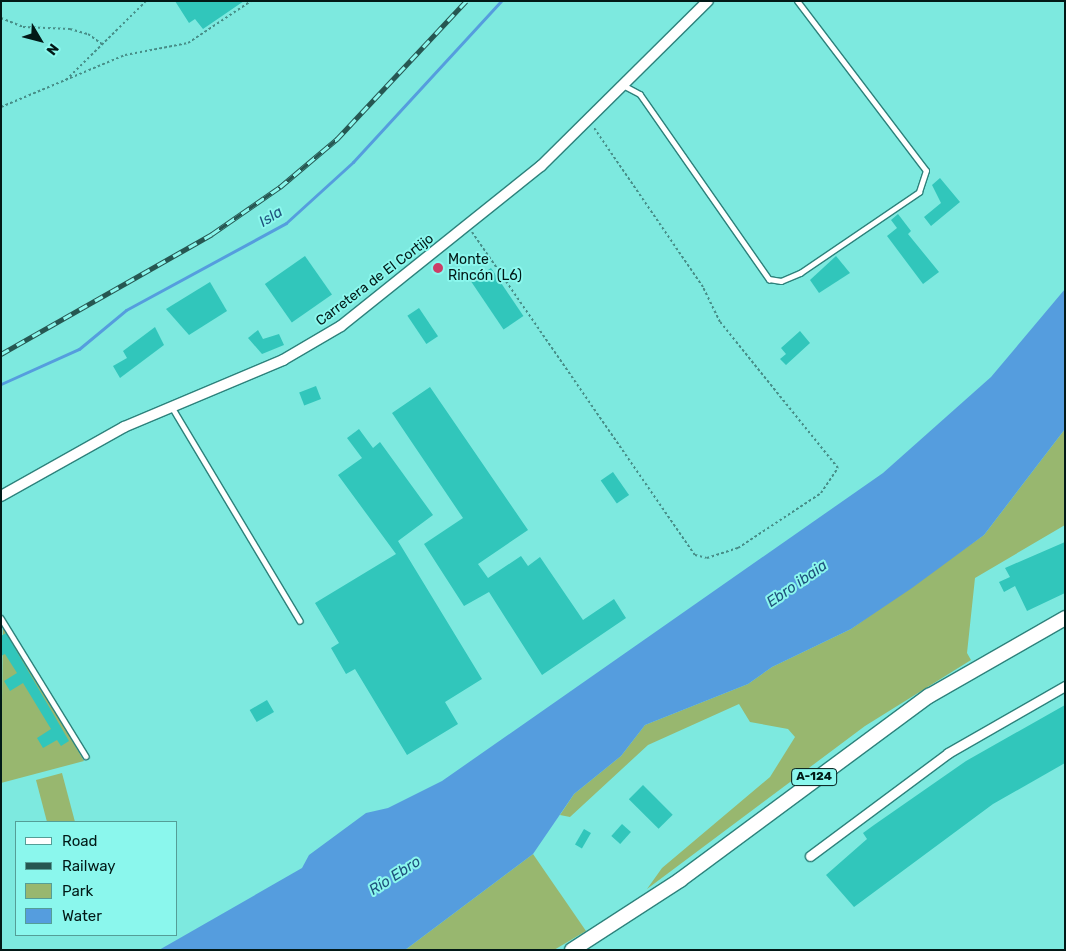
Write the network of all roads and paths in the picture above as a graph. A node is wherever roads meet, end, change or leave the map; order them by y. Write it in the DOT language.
graph roads {
  1 [pos="54,1"];
  2 [pos="61,1"];
  3 [pos="146,1"];
  4 [pos="252,1"];
  5 [pos="708,1"];
  6 [pos="797,1"];
  7 [pos="1,18"];
  8 [pos="103,45"];
  9 [pos="64,82"];
  10 [pos="623,85"];
  11 [pos="1,107"];
  12 [pos="588,120"];
  13 [pos="468,226"];
  14 [pos="172,407"];
  15 [pos="1,496"];
  16 [pos="1,618"];
  17 [pos="1065,618"];
  18 [pos="300,621"];
  19 [pos="1065,686"];
  20 [pos="86,756"];
  21 [pos="810,856"];
  22 [pos="572,950"];
  1 -- 2 [label="path"];
  3 -- 8 [label="path"];
  4 -- 9 [label="path"];
  5 -- 10 [label="street, Carretera de El Cortijo"];
  6 -- 10 [label="lane"];
  7 -- 8 [label="path"];
  8 -- 9 [label="path"];
  9 -- 11 [label="path"];
  10 -- 12 [label="street, Carretera de El Cortijo"];
  12 -- 13 [label="street, Carretera de El Cortijo"];
  12 -- 13 [label="path"];
  13 -- 14 [label="street, Carretera de El Cortijo"];
  14 -- 15 [label="street, Carretera de El Cortijo"];
  14 -- 18 [label="lane"];
  16 -- 20 [label="lane"];
  17 -- 22 [label="main road, A-124"];
  19 -- 21 [label="street"];
}
